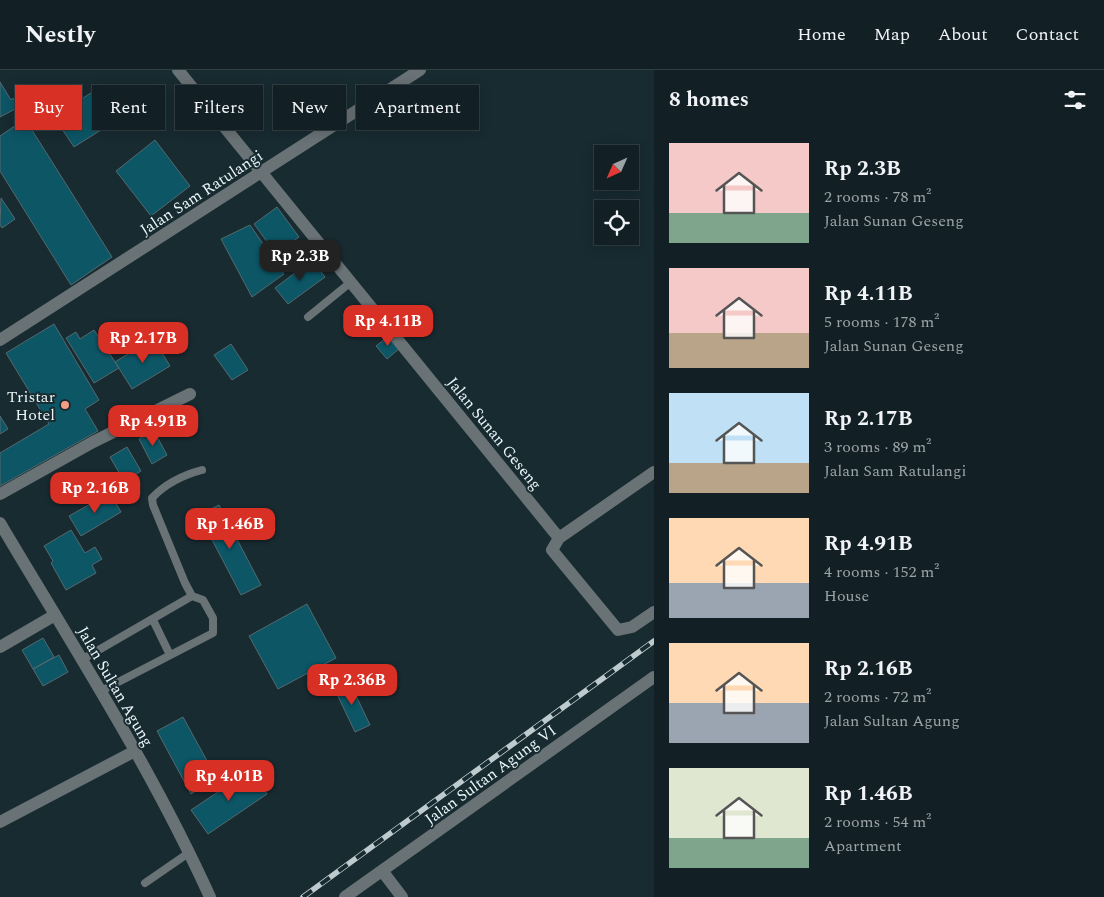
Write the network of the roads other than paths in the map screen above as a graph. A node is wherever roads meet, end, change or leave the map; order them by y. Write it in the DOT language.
graph roads {
  1 [pos="178,70"];
  2 [pos="420,70"];
  3 [pos="261,173"];
  4 [pos="351,282"];
  5 [pos="308,317"];
  6 [pos="0,340"];
  7 [pos="190,394"];
  8 [pos="202,470"];
  9 [pos="654,472"];
  10 [pos="0,494"];
  11 [pos="0,523"];
  12 [pos="559,538"];
  13 [pos="192,596"];
  14 [pos="654,612"];
  15 [pos="55,616"];
  16 [pos="152,620"];
  17 [pos="0,647"];
  18 [pos="170,655"];
  19 [pos="83,659"];
  20 [pos="654,677"];
  21 [pos="101,691"];
  22 [pos="136,751"];
  23 [pos="0,822"];
  24 [pos="190,852"];
  25 [pos="383,872"];
  26 [pos="145,883"];
  27 [pos="210,897"];
  28 [pos="345,897"];
  29 [pos="402,897"];
  1 -- 3 [label="street, Jalan Sunan Geseng"];
  2 -- 3 [label="street, Jalan Sam Ratulangi"];
  3 -- 4 [label="street, Jalan Sunan Geseng"];
  3 -- 6 [label="street, Jalan Sam Ratulangi"];
  4 -- 5 [label="lane"];
  4 -- 12 [label="street, Jalan Sunan Geseng"];
  7 -- 10 [label="street"];
  8 -- 13 [label="lane"];
  9 -- 12 [label="street"];
  11 -- 15 [label="street, Jalan Sultan Agung"];
  12 -- 14 [label="street"];
  13 -- 16 [label="lane"];
  13 -- 18 [label="lane"];
  15 -- 17 [label="street"];
  15 -- 19 [label="street, Jalan Sultan Agung"];
  16 -- 18 [label="lane"];
  16 -- 19 [label="lane"];
  18 -- 21 [label="lane"];
  19 -- 21 [label="street, Jalan Sultan Agung"];
  20 -- 25 [label="street, Jalan Sultan Agung VI"];
  21 -- 22 [label="street, Jalan Sultan Agung"];
  22 -- 23 [label="street"];
  22 -- 24 [label="street, Jalan Sultan Agung"];
  24 -- 26 [label="lane"];
  24 -- 27 [label="street, Jalan Sultan Agung"];
  25 -- 28 [label="street, Jalan Sultan Agung VI"];
  25 -- 29 [label="street"];
}
